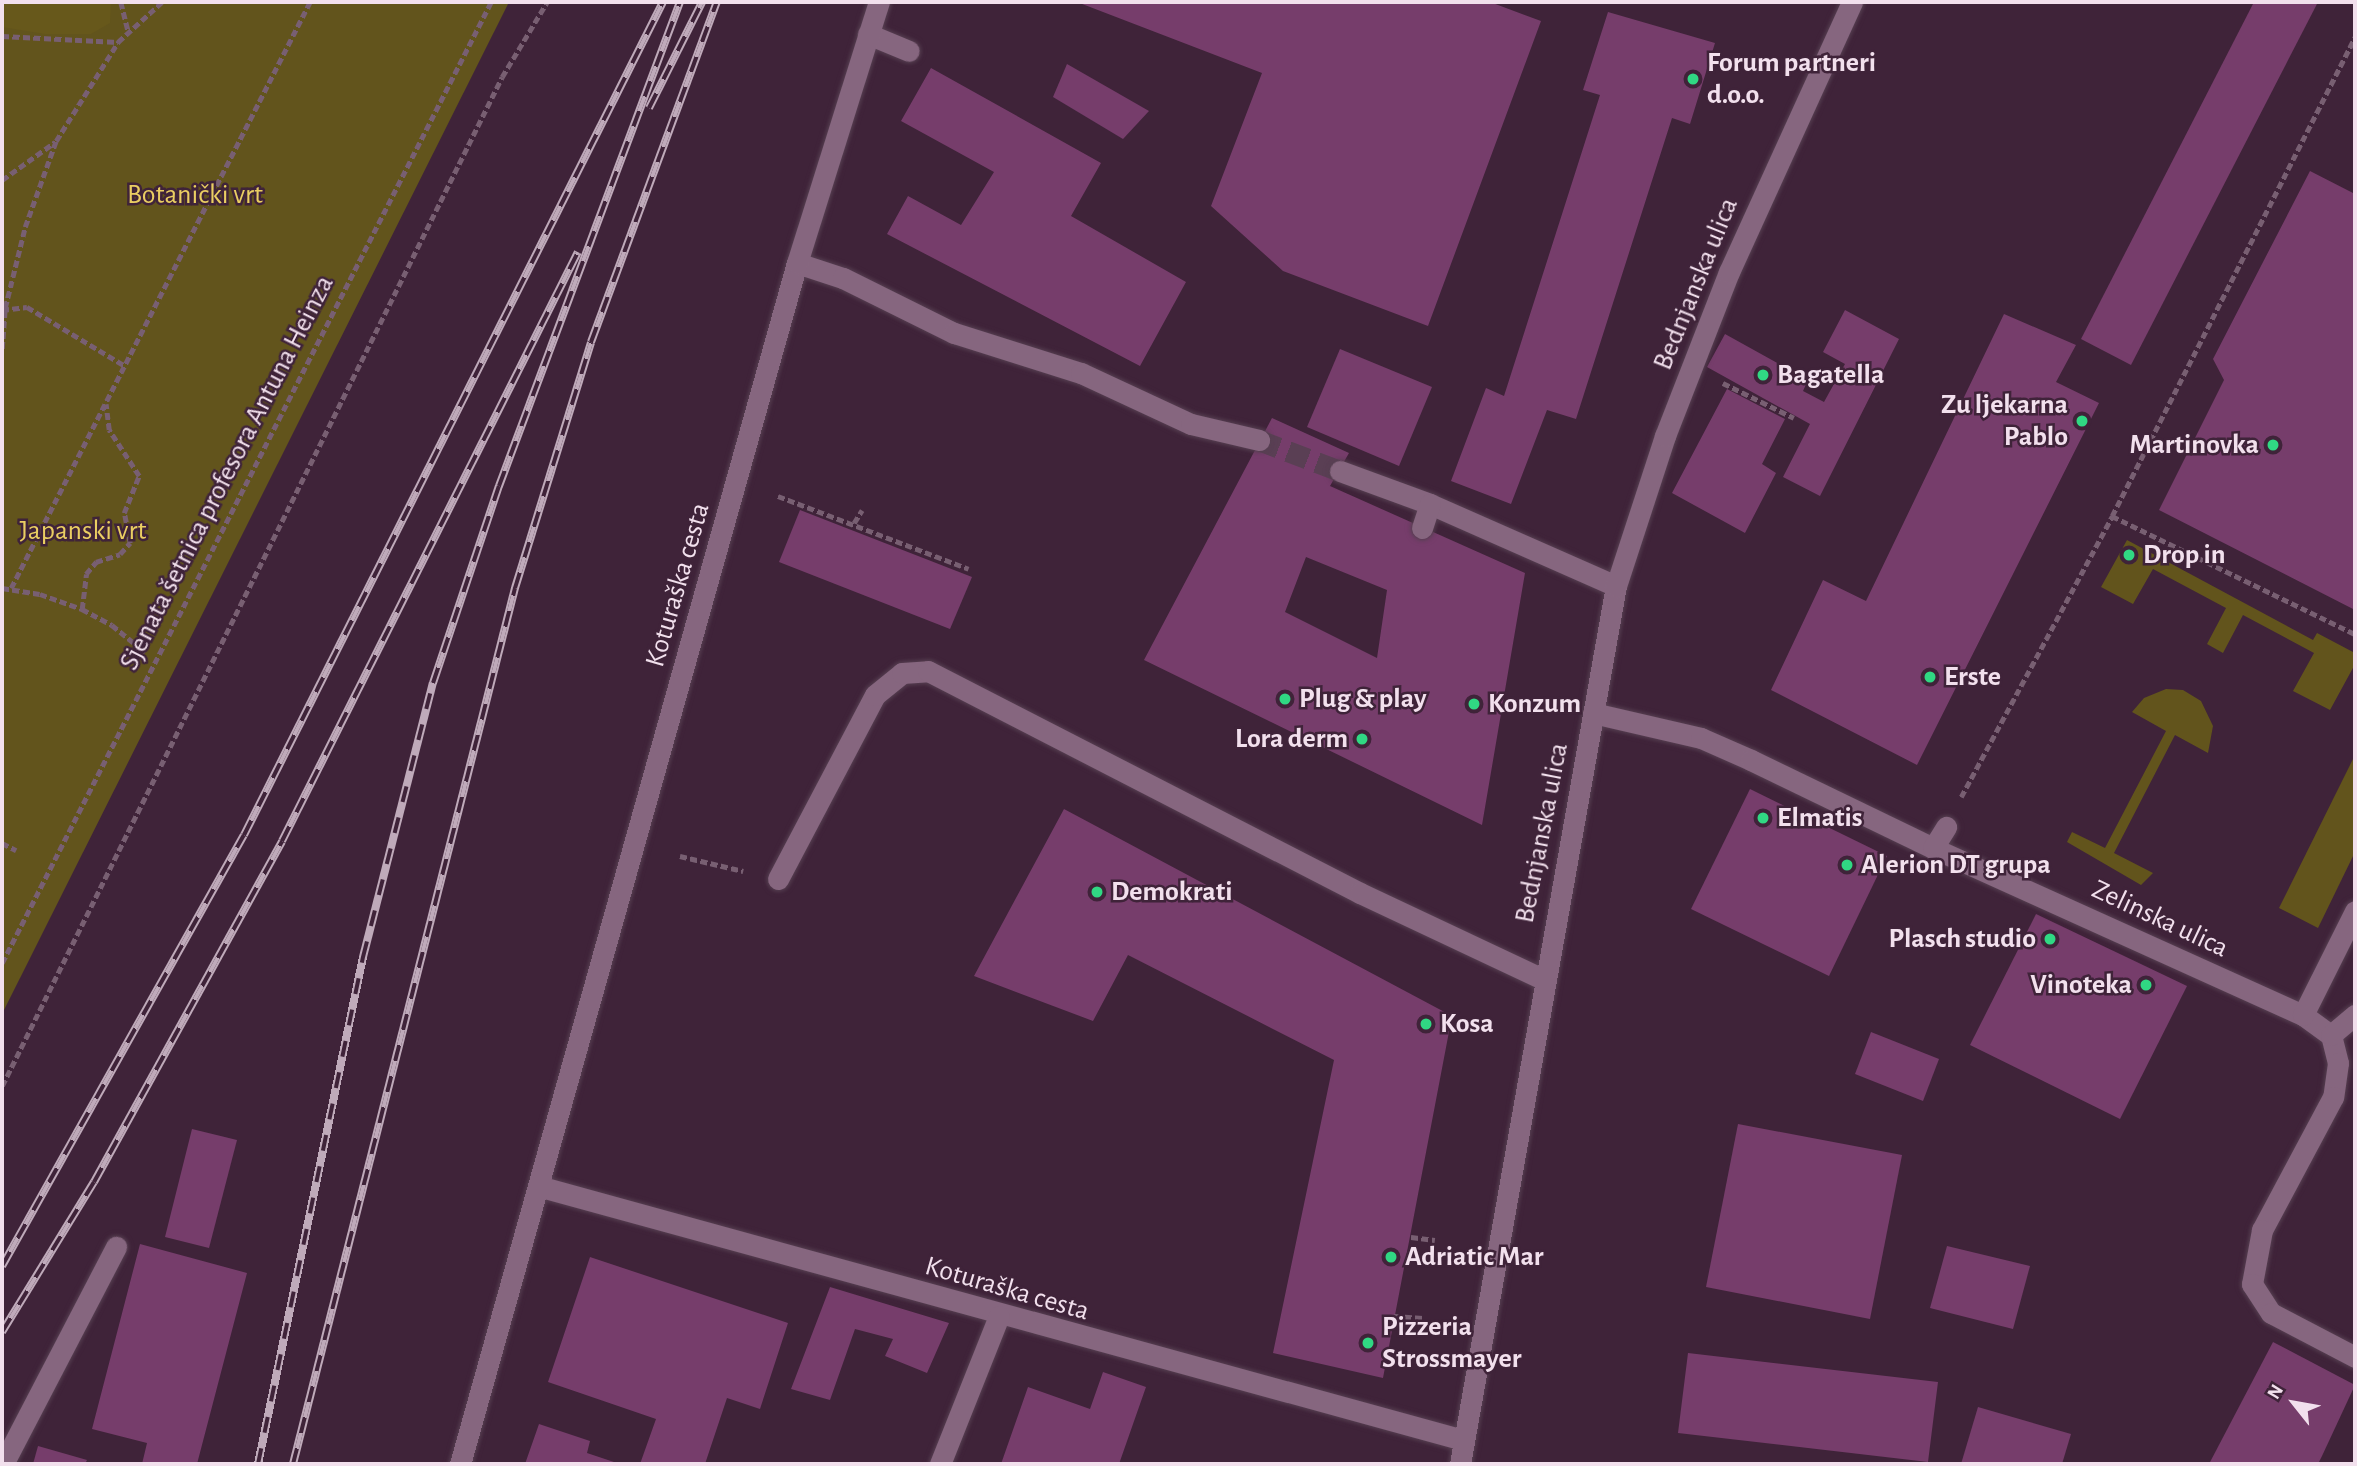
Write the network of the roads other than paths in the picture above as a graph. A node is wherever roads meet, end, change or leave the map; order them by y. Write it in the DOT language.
graph roads {
  1 [pos="879,2"];
  2 [pos="1852,2"];
  3 [pos="869,34"];
  4 [pos="909,51"];
  5 [pos="797,263"];
  6 [pos="1259,440"];
  7 [pos="1340,471"];
  8 [pos="1430,505"];
  9 [pos="1422,528"];
  10 [pos="1616,586"];
  11 [pos="1593,713"];
  12 [pos="1946,827"];
  13 [pos="1933,848"];
  14 [pos="778,878"];
  15 [pos="2355,911"];
  16 [pos="1543,979"];
  17 [pos="2303,1015"];
  18 [pos="2355,1015"];
  19 [pos="2331,1035"];
  20 [pos="538,1186"];
  21 [pos="117,1247"];
  22 [pos="999,1316"];
  23 [pos="2355,1357"];
  24 [pos="1463,1440"];
  25 [pos="3,1464"];
  26 [pos="460,1464"];
  27 [pos="940,1464"];
  28 [pos="1460,1464"];
  1 -- 3 [label="street, Koturaška cesta"];
  2 -- 10 [label="street, Bednjanska ulica"];
  3 -- 4 [label="street"];
  3 -- 5 [label="street, Koturaška cesta"];
  5 -- 6 [label="street"];
  5 -- 20 [label="street, Koturaška cesta"];
  7 -- 8 [label="street"];
  8 -- 9 [label="street"];
  8 -- 10 [label="street"];
  10 -- 11 [label="street, Bednjanska ulica"];
  11 -- 13 [label="street, Zelinska ulica"];
  11 -- 16 [label="street, Bednjanska ulica"];
  12 -- 13 [label="street"];
  13 -- 17 [label="street, Zelinska ulica"];
  14 -- 16 [label="street"];
  15 -- 17 [label="street"];
  16 -- 24 [label="street, Bednjanska ulica"];
  17 -- 19 [label="street, Zelinska ulica"];
  18 -- 19 [label="street"];
  19 -- 23 [label="street"];
  20 -- 22 [label="street, Koturaška cesta"];
  20 -- 26 [label="street, Koturaška cesta"];
  21 -- 25 [label="street"];
  22 -- 24 [label="street, Koturaška cesta"];
  22 -- 27 [label="street"];
  24 -- 28 [label="street, Bednjanska ulica"];
}
